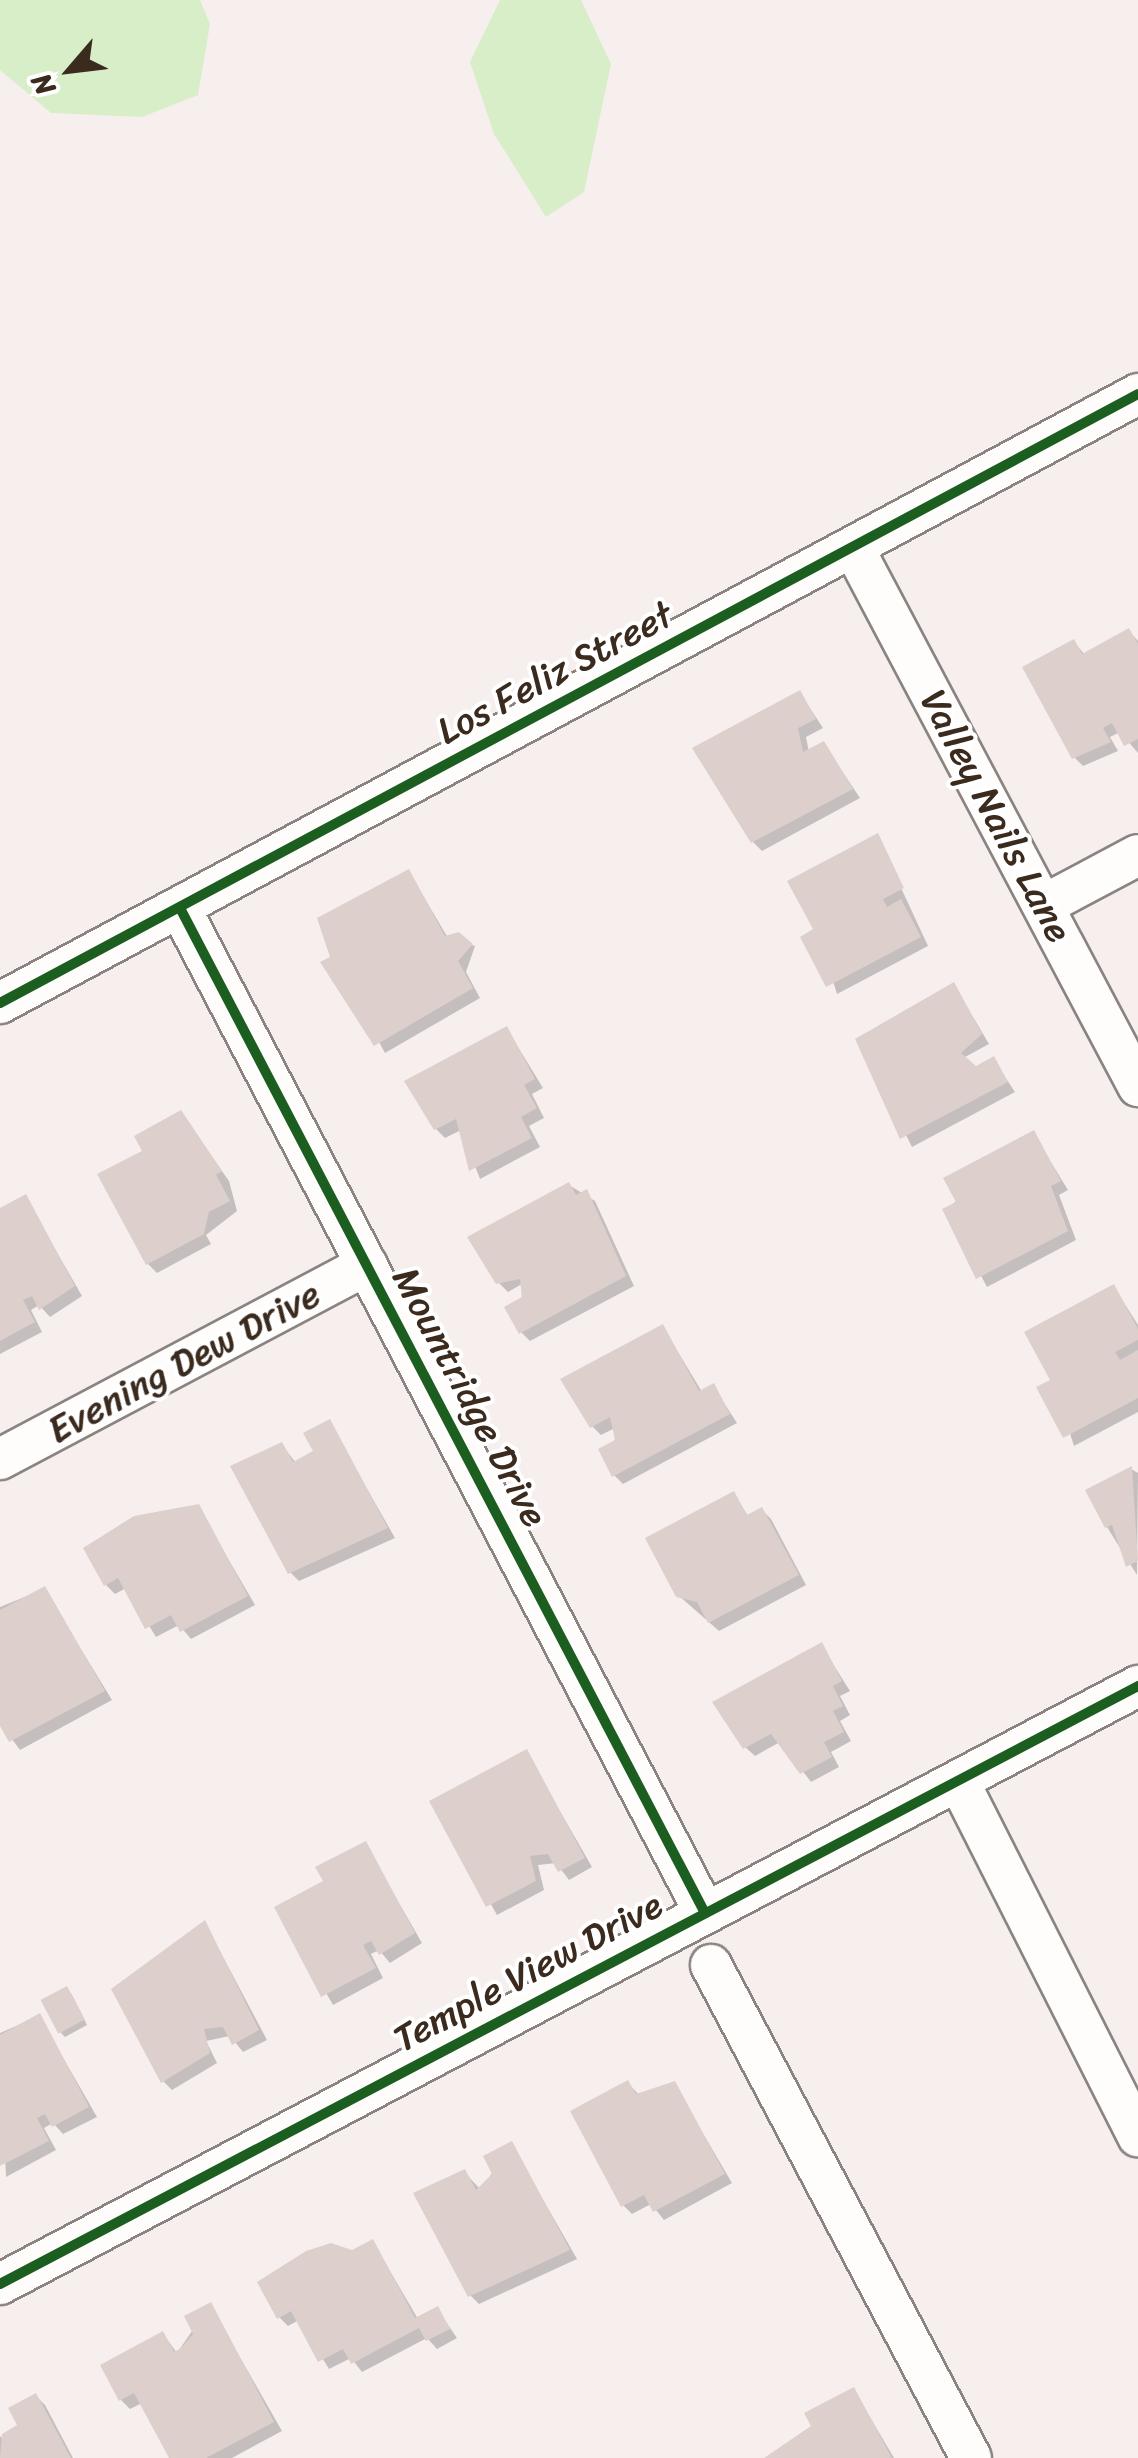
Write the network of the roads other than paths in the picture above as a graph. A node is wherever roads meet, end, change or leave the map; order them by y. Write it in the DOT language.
graph roads {
  1 [pos="1138,394"];
  2 [pos="853,547"];
  3 [pos="1138,855"];
  4 [pos="1044,905"];
  5 [pos="180,908"];
  6 [pos="0,1003"];
  7 [pos="1138,1086"];
  8 [pos="367,1265"];
  9 [pos="0,1459"];
  10 [pos="1138,1686"];
  11 [pos="959,1782"];
  12 [pos="705,1913"];
  13 [pos="711,1965"];
  14 [pos="1138,2136"];
  15 [pos="0,2284"];
  16 [pos="971,2458"];
  1 -- 2 [label="street, Los Feliz Street"];
  2 -- 4 [label="street, Valley Nails Lane"];
  2 -- 5 [label="street, Los Feliz Street"];
  3 -- 4 [label="street"];
  4 -- 7 [label="street, Valley Nails Lane"];
  5 -- 6 [label="street, Los Feliz Street"];
  5 -- 8 [label="street, Mountridge Drive"];
  8 -- 9 [label="street, Evening Dew Drive"];
  8 -- 12 [label="street, Mountridge Drive"];
  10 -- 11 [label="street, Temple View Drive"];
  11 -- 12 [label="street, Temple View Drive"];
  11 -- 14 [label="street"];
  12 -- 15 [label="street, Temple View Drive"];
  13 -- 16 [label="street"];
}
